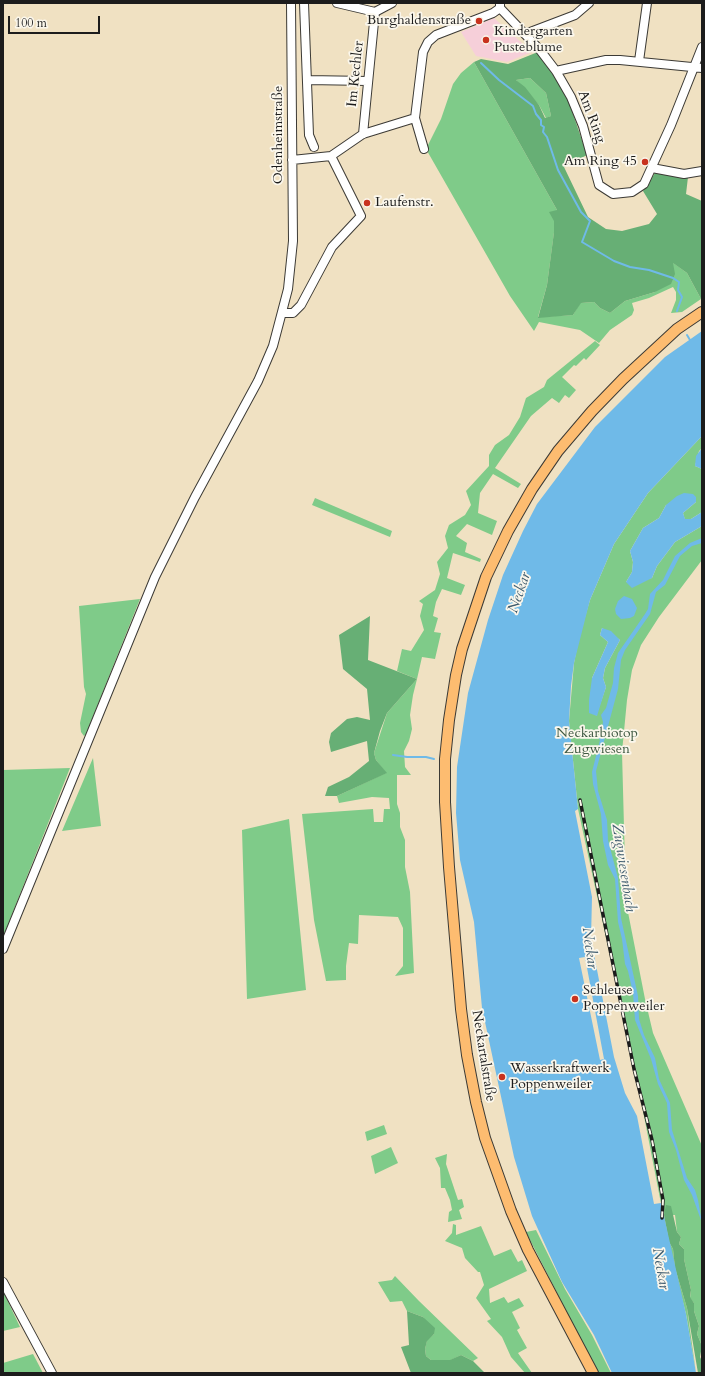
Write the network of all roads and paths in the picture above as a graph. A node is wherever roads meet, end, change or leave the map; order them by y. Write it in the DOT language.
graph roads {
  1 [pos="291,3"];
  2 [pos="304,3"];
  3 [pos="337,3"];
  4 [pos="588,3"];
  5 [pos="647,3"];
  6 [pos="387,4"];
  7 [pos="500,5"];
  8 [pos="376,12"];
  9 [pos="525,34"];
  10 [pos="702,47"];
  11 [pos="639,61"];
  12 [pos="699,68"];
  13 [pos="556,71"];
  14 [pos="308,80"];
  15 [pos="368,81"];
  16 [pos="415,118"];
  17 [pos="363,134"];
  18 [pos="314,147"];
  19 [pos="424,149"];
  20 [pos="331,156"];
  21 [pos="292,160"];
  22 [pos="652,168"];
  23 [pos="702,171"];
  24 [pos="702,312"];
  25 [pos="283,313"];
  26 [pos="3,949"];
  27 [pos="3,1282"];
  28 [pos="52,1373"];
  29 [pos="593,1373"];
  1 -- 21 [label="street, Odenheimstraße"];
  2 -- 14 [label="street, Odenheimstraße"];
  3 -- 8 [label="street"];
  4 -- 9 [label="street"];
  5 -- 11 [label="street"];
  6 -- 8 [label="street"];
  7 -- 9 [label="street, Am Ring"];
  7 -- 16 [label="street"];
  8 -- 15 [label="street, Im Kechler"];
  9 -- 13 [label="street, Am Ring"];
  10 -- 12 [label="street, Am Ring"];
  11 -- 12 [label="street"];
  11 -- 13 [label="street"];
  12 -- 22 [label="street, Am Ring"];
  13 -- 22 [label="street, Am Ring"];
  14 -- 15 [label="street"];
  14 -- 18 [label="street, Odenheimstraße"];
  15 -- 17 [label="street, Im Kechler"];
  16 -- 17 [label="street"];
  16 -- 19 [label="street"];
  17 -- 20 [label="street"];
  20 -- 21 [label="street"];
  20 -- 25 [label="street"];
  21 -- 25 [label="street, Odenheimstraße"];
  22 -- 23 [label="street"];
  24 -- 29 [label="main road, Neckartalstraße"];
  25 -- 26 [label="street, Odenheimstraße"];
  27 -- 28 [label="street"];
}
